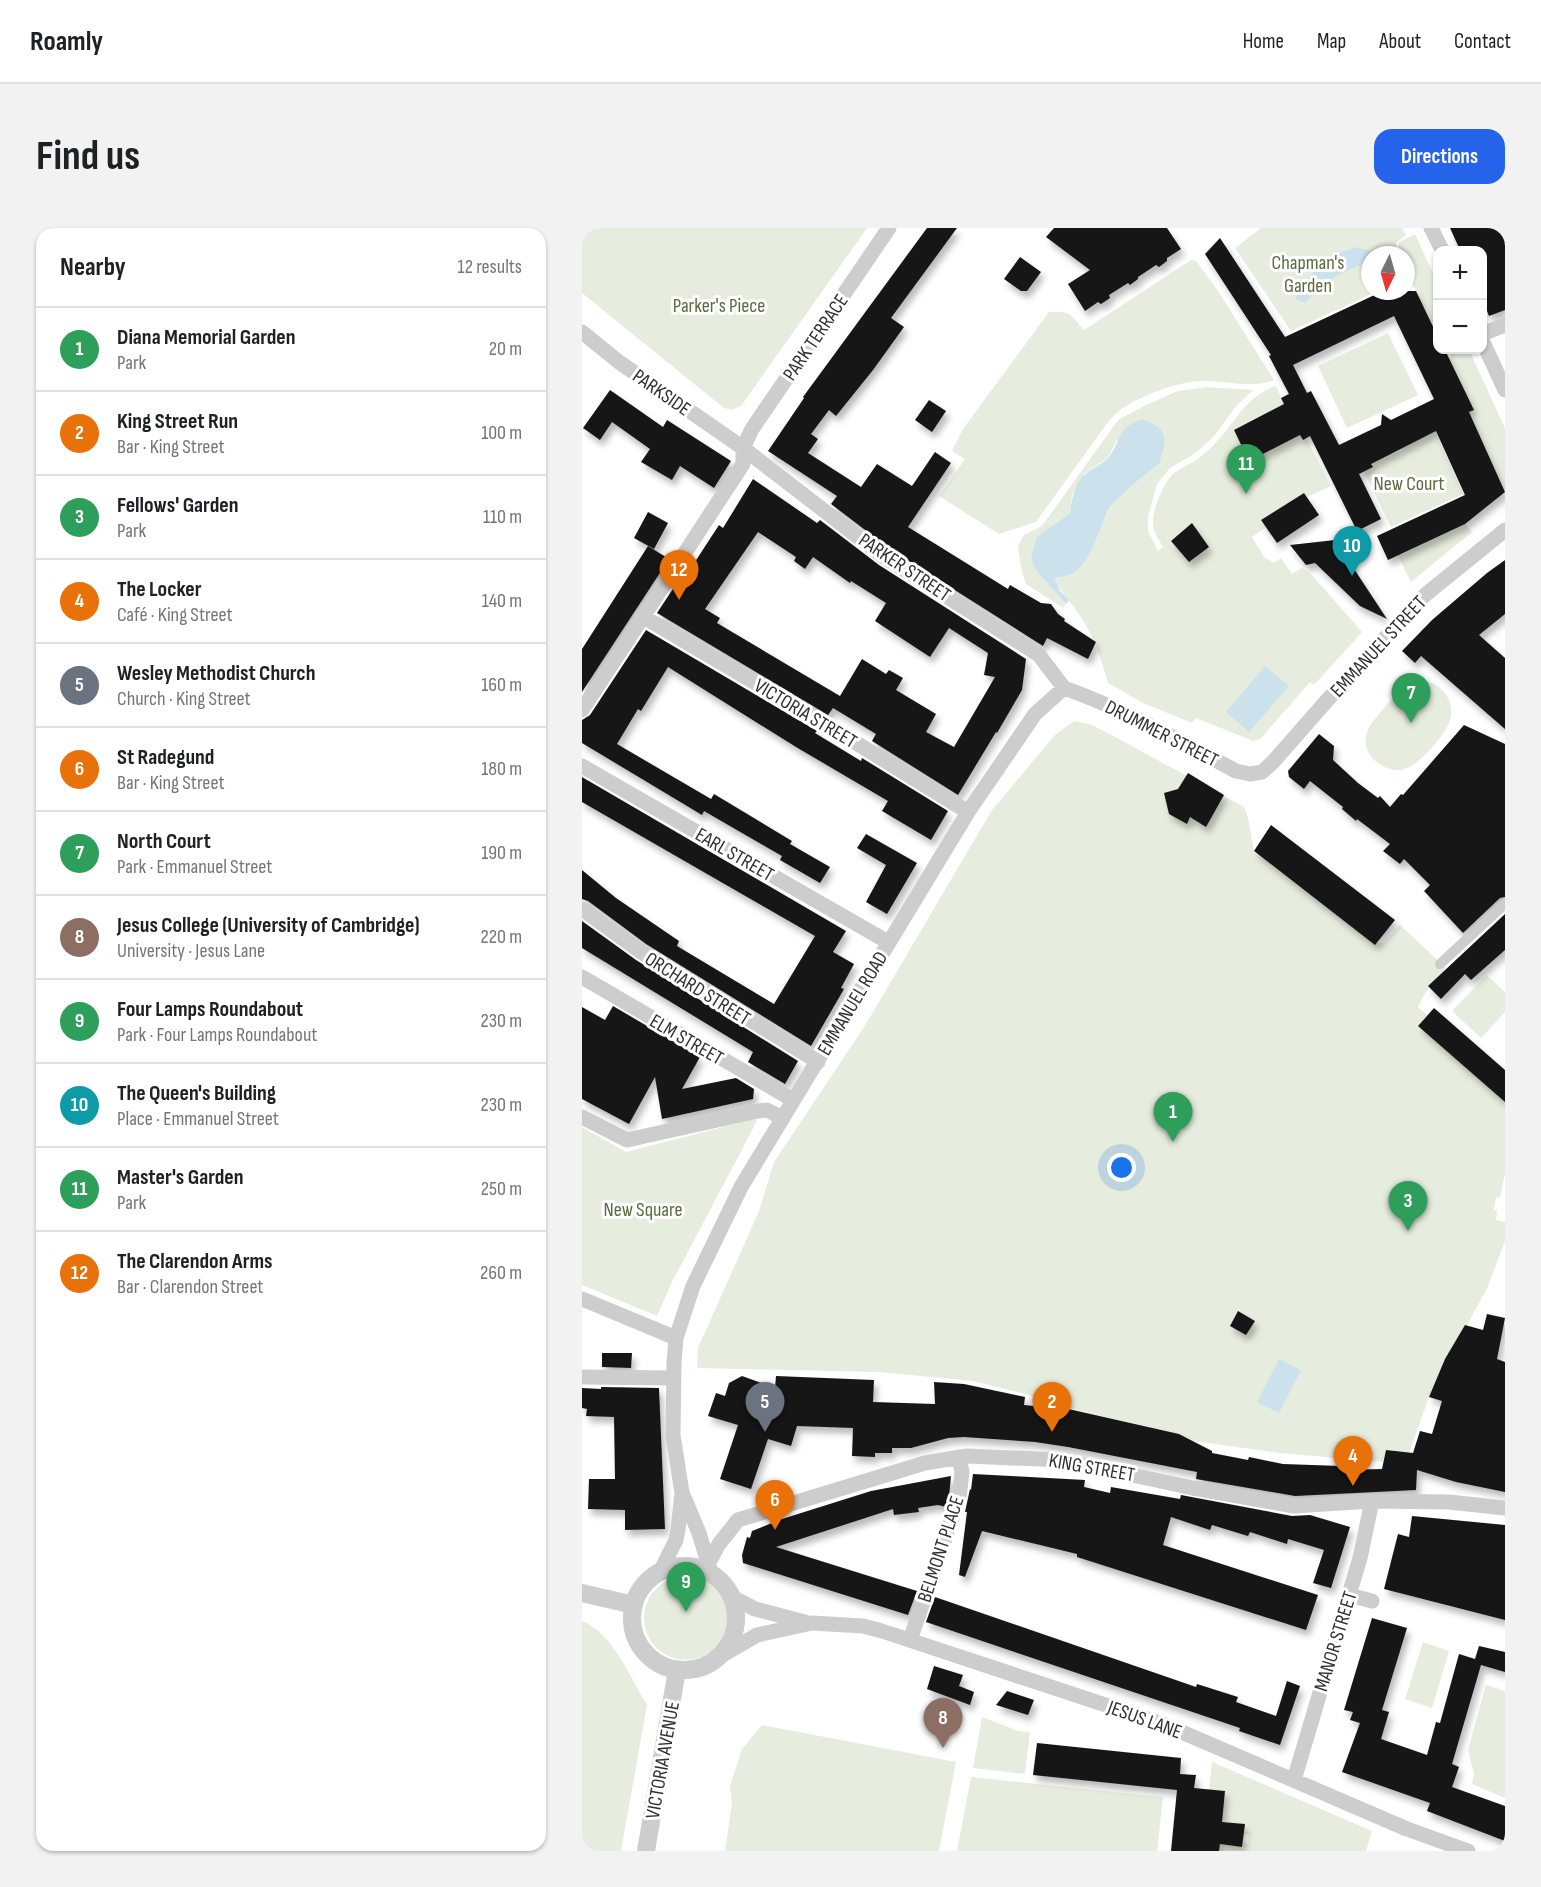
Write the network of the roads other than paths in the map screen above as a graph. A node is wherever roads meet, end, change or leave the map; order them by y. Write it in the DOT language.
graph roads {
  1 [pos="889,228"];
  2 [pos="1431,228"];
  3 [pos="1440,246"];
  4 [pos="1505,325"];
  5 [pos="582,332"];
  6 [pos="1487,332"];
  7 [pos="1487,351"];
  8 [pos="1505,390"];
  9 [pos="743,448"];
  10 [pos="1505,530"];
  11 [pos="642,616"];
  12 [pos="1064,688"];
  13 [pos="582,710"];
  14 [pos="582,765"];
  15 [pos="1262,772"];
  16 [pos="968,812"];
  17 [pos="1505,904"];
  18 [pos="582,909"];
  19 [pos="888,942"];
  20 [pos="1440,964"];
  21 [pos="582,977"];
  22 [pos="818,1062"];
  23 [pos="793,1100"];
  24 [pos="582,1117"];
  25 [pos="782,1118"];
  26 [pos="582,1299"];
  27 [pos="676,1338"];
  28 [pos="582,1377"];
  29 [pos="673,1378"];
  30 [pos="959,1457"];
  31 [pos="682,1493"];
  32 [pos="1372,1501"];
  33 [pos="1505,1508"];
  34 [pos="710,1569"];
  35 [pos="660,1572"];
  36 [pos="582,1593"];
  37 [pos="1349,1594"];
  38 [pos="732,1597"];
  39 [pos="1372,1602"];
  40 [pos="634,1605"];
  41 [pos="812,1623"];
  42 [pos="910,1640"];
  43 [pos="721,1656"];
  44 [pos="677,1670"];
  45 [pos="1294,1780"];
  46 [pos="646,1851"];
  47 [pos="1468,1851"];
  1 -- 9 [label="street, PARK TERRACE"];
  2 -- 3 [label="street"];
  4 -- 6 [label="street"];
  5 -- 9 [label="street, PARKSIDE"];
  7 -- 8 [label="street"];
  9 -- 11 [label="street, PARK TERRACE"];
  9 -- 12 [label="street, PARKER STREET"];
  10 -- 15 [label="street, EMMANUEL STREET"];
  11 -- 13 [label="street, PARK TERRACE"];
  11 -- 16 [label="street, VICTORIA STREET"];
  12 -- 15 [label="street, DRUMMER STREET"];
  12 -- 16 [label="street, EMMANUEL ROAD"];
  14 -- 19 [label="street, EARL STREET"];
  16 -- 19 [label="street, EMMANUEL ROAD"];
  17 -- 20 [label="street"];
  18 -- 22 [label="street, ORCHARD STREET"];
  19 -- 22 [label="street, EMMANUEL ROAD"];
  21 -- 23 [label="street, ELM STREET"];
  22 -- 23 [label="street, EMMANUEL ROAD"];
  23 -- 25 [label="street, EMMANUEL ROAD"];
  24 -- 25 [label="street"];
  25 -- 27 [label="street, EMMANUEL ROAD"];
  26 -- 27 [label="street"];
  27 -- 29 [label="street, EMMANUEL ROAD"];
  28 -- 29 [label="street"];
  29 -- 31 [label="street, EMMANUEL ROAD"];
  30 -- 32 [label="street, KING STREET"];
  30 -- 34 [label="street, KING STREET"];
  30 -- 42 [label="street, BELMONT PLACE"];
  31 -- 34 [label="street"];
  31 -- 35 [label="street"];
  32 -- 33 [label="street, KING STREET"];
  32 -- 37 [label="street, MANOR STREET"];
  34 -- 35 [label="street"];
  34 -- 38 [label="street"];
  35 -- 40 [label="street"];
  36 -- 40 [label="street"];
  37 -- 39 [label="street"];
  37 -- 45 [label="street, MANOR STREET"];
  38 -- 41 [label="street, JESUS LANE"];
  38 -- 43 [label="street"];
  40 -- 44 [label="street"];
  41 -- 42 [label="street, JESUS LANE"];
  41 -- 43 [label="street, JESUS LANE"];
  42 -- 45 [label="street, JESUS LANE"];
  43 -- 44 [label="street"];
  44 -- 46 [label="street, VICTORIA AVENUE"];
  45 -- 47 [label="street, JESUS LANE"];
}
